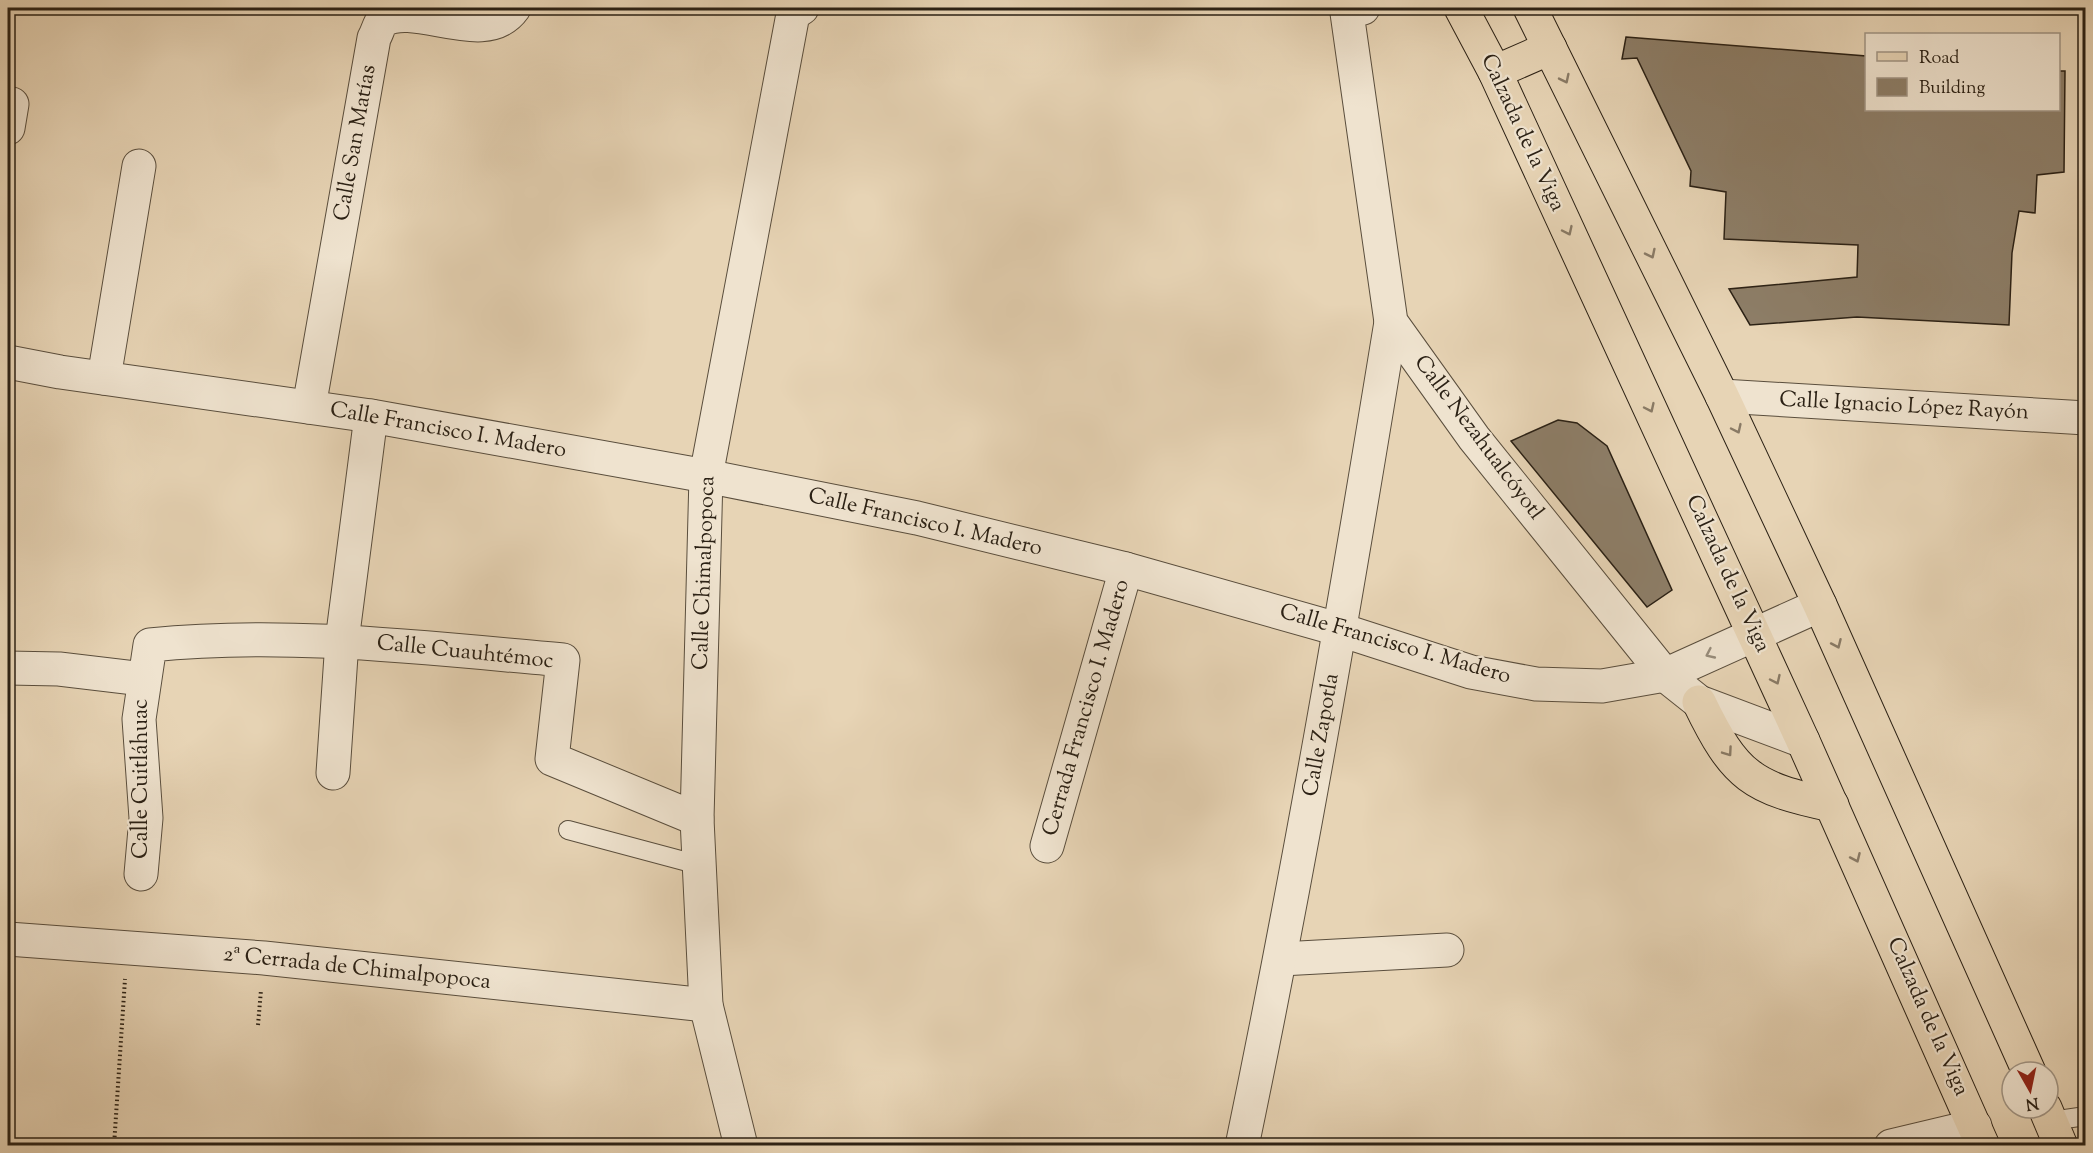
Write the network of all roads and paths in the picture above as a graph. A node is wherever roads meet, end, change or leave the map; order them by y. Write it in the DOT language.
graph roads {
  1 [pos="514,8"];
  2 [pos="802,8"];
  3 [pos="1461,8"];
  4 [pos="1530,8"];
  5 [pos="1355,10"];
  6 [pos="1550,48"];
  7 [pos="1495,72"];
  8 [pos="139,166"];
  9 [pos="1391,322"];
  10 [pos="8,362"];
  11 [pos="104,378"];
  12 [pos="1722,396"];
  13 [pos="309,407"];
  14 [pos="371,416"];
  15 [pos="2085,418"];
  16 [pos="706,476"];
  17 [pos="1126,569"];
  18 [pos="1820,605"];
  19 [pos="1341,630"];
  20 [pos="1754,633"];
  21 [pos="342,641"];
  22 [pos="150,645"];
  23 [pos="8,668"];
  24 [pos="1665,675"];
  25 [pos="143,679"];
  26 [pos="1699,702"];
  27 [pos="1803,741"];
  28 [pos="333,773"];
  29 [pos="1832,805"];
  30 [pos="697,819"];
  31 [pos="568,830"];
  32 [pos="1047,846"];
  33 [pos="699,865"];
  34 [pos="141,874"];
  35 [pos="8,939"];
  36 [pos="127,947"];
  37 [pos="1447,950"];
  38 [pos="1281,959"];
  39 [pos="706,1005"];
  40 [pos="2024,1060"];
  41 [pos="2085,1116"];
  42 [pos="2052,1125"];
  43 [pos="1979,1136"];
  44 [pos="114,1146"];
  45 [pos="741,1146"];
  46 [pos="1242,1146"];
  47 [pos="1891,1146"];
  1 -- 13 [label="street, Calle San Matías"];
  2 -- 16 [label="street, Calle Chimalpopoca"];
  3 -- 7 [label="main road, Calzada de la Viga"];
  4 -- 6 [label="main road"];
  5 -- 9 [label="street, Calle Nezahualcóyotl"];
  6 -- 7 [label="main road"];
  6 -- 12 [label="main road, one-way"];
  7 -- 20 [label="main road, Calzada de la Viga, one-way"];
  8 -- 11 [label="street"];
  9 -- 19 [label="street, Calle Zapotla"];
  9 -- 24 [label="street, Calle Nezahualcóyotl"];
  10 -- 11 [label="street, Calle Francisco I. Madero"];
  11 -- 13 [label="street, Calle Francisco I. Madero"];
  12 -- 15 [label="street, Calle Ignacio López Rayón"];
  12 -- 18 [label="main road, one-way"];
  13 -- 14 [label="street, Calle Francisco I. Madero"];
  14 -- 16 [label="street, Calle Francisco I. Madero"];
  14 -- 21 [label="street"];
  16 -- 17 [label="street, Calle Francisco I. Madero"];
  16 -- 30 [label="street, Calle Chimalpopoca"];
  17 -- 19 [label="street, Calle Francisco I. Madero"];
  17 -- 32 [label="street, Cerrada Francisco I. Madero"];
  18 -- 20 [label="street, Calle Francisco I. Madero"];
  18 -- 40 [label="main road, one-way"];
  19 -- 24 [label="street, Calle Francisco I. Madero"];
  19 -- 38 [label="street, Calle Zapotla"];
  20 -- 24 [label="street, Calle Francisco I. Madero, one-way"];
  20 -- 27 [label="main road, Calzada de la Viga, one-way"];
  21 -- 22 [label="street, Calle Cuauhtémoc"];
  21 -- 28 [label="street"];
  21 -- 30 [label="street, Calle Cuauhtémoc"];
  22 -- 25 [label="street, Calle Cuitláhuac"];
  23 -- 25 [label="street"];
  24 -- 26 [label="street, Calle Nezahualcóyotl"];
  25 -- 34 [label="street, Calle Cuitláhuac"];
  26 -- 27 [label="street, Calle Nezahualcóyotl"];
  26 -- 29 [label="main road, one-way"];
  27 -- 29 [label="main road, Calzada de la Viga"];
  29 -- 43 [label="main road, Calzada de la Viga, one-way"];
  30 -- 33 [label="street, Calle Chimalpopoca"];
  31 -- 33 [label="lane"];
  33 -- 39 [label="street, Calle Chimalpopoca"];
  35 -- 36 [label="street, 2ª Cerrada de Chimalpopoca"];
  36 -- 39 [label="street, 2ª Cerrada de Chimalpopoca"];
  36 -- 44 [label="path"];
  37 -- 38 [label="street"];
  38 -- 46 [label="street, Calle Zapotla"];
  39 -- 45 [label="street, Calle Chimalpopoca"];
  41 -- 42 [label="lane"];
  43 -- 47 [label="street"];
}
